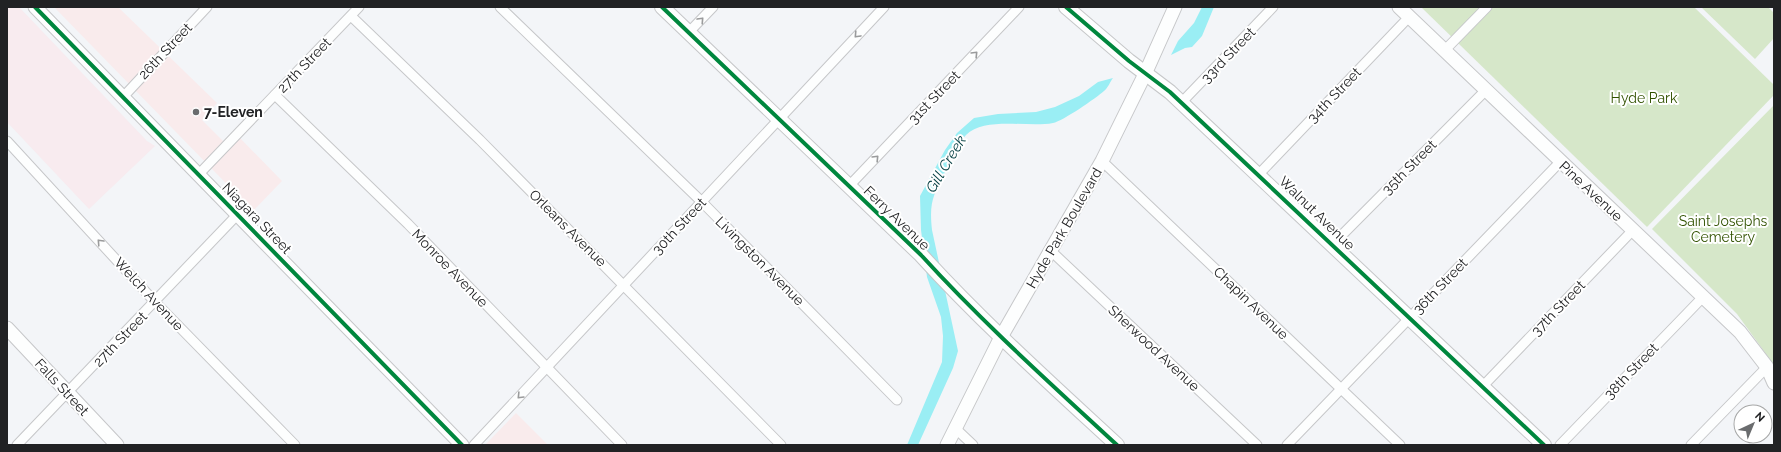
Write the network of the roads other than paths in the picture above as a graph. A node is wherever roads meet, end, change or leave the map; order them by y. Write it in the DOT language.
graph roads {
  1 [pos="207,7"];
  2 [pos="359,7"];
  3 [pos="500,7"];
  4 [pos="662,7"];
  5 [pos="713,7"];
  6 [pos="884,7"];
  7 [pos="1019,7"];
  8 [pos="1066,7"];
  9 [pos="1175,7"];
  10 [pos="1273,7"];
  11 [pos="1399,7"];
  12 [pos="1487,7"];
  13 [pos="39,8"];
  14 [pos="351,16"];
  15 [pos="1409,17"];
  16 [pos="689,32"];
  17 [pos="1444,51"];
  18 [pos="1145,74"];
  19 [pos="1486,91"];
  20 [pos="275,95"];
  21 [pos="124,96"];
  22 [pos="1182,102"];
  23 [pos="779,119"];
  24 [pos="7,141"];
  25 [pos="1102,161"];
  26 [pos="1560,162"];
  27 [pos="199,174"];
  28 [pos="1259,174"];
  29 [pos="849,186"];
  30 [pos="702,202"];
  31 [pos="238,214"];
  32 [pos="1633,230"];
  33 [pos="1333,244"];
  34 [pos="1051,251"];
  35 [pos="624,285"];
  36 [pos="1703,297"];
  37 [pos="155,302"];
  38 [pos="1410,317"];
  39 [pos="7,328"];
  40 [pos="1001,337"];
  41 [pos="1767,367"];
  42 [pos="547,368"];
  43 [pos="1774,383"];
  44 [pos="1483,386"];
  45 [pos="1341,389"];
  46 [pos="67,394"];
  47 [pos="897,400"];
  48 [pos="955,428"];
  49 [pos="17,445"];
  50 [pos="117,445"];
  51 [pos="295,445"];
  52 [pos="462,445"];
  53 [pos="474,445"];
  54 [pos="622,445"];
  55 [pos="781,445"];
  56 [pos="947,445"];
  57 [pos="973,445"];
  58 [pos="1116,445"];
  59 [pos="1257,445"];
  60 [pos="1287,445"];
  61 [pos="1400,445"];
  62 [pos="1544,445"];
  63 [pos="1560,445"];
  64 [pos="1691,445"];
  1 -- 21 [label="street, 26th Street"];
  2 -- 14 [label="street, 27th Street"];
  3 -- 30 [label="street, Livingston Avenue"];
  4 -- 16 [label="main road, Ferry Avenue"];
  16 -- 5 [label="street, one-way"];
  6 -- 23 [label="street, 30th Street, one-way"];
  29 -- 7 [label="street, 31st Street, one-way"];
  8 -- 18 [label="main road, Walnut Avenue"];
  9 -- 18 [label="main road, Hyde Park Boulevard"];
  10 -- 22 [label="street, 33rd Street"];
  11 -- 15 [label="main road, Pine Avenue"];
  12 -- 17 [label="street"];
  13 -- 21 [label="main road, Niagara Street"];
  14 -- 20 [label="street, 27th Street"];
  14 -- 35 [label="street, Orleans Avenue"];
  15 -- 17 [label="main road, Pine Avenue"];
  15 -- 28 [label="street, 34th Street"];
  16 -- 23 [label="main road, Ferry Avenue"];
  17 -- 19 [label="main road, Pine Avenue"];
  18 -- 22 [label="main road, Walnut Avenue"];
  18 -- 25 [label="main road, Hyde Park Boulevard"];
  19 -- 26 [label="main road, Pine Avenue"];
  19 -- 33 [label="street, 35th Street"];
  20 -- 27 [label="street, 27th Street"];
  20 -- 42 [label="street, Monroe Avenue"];
  21 -- 27 [label="main road, Niagara Street"];
  22 -- 28 [label="main road, Walnut Avenue"];
  23 -- 29 [label="main road, Ferry Avenue"];
  23 -- 30 [label="street, 30th Street"];
  37 -- 24 [label="street, Welch Avenue, one-way"];
  25 -- 34 [label="main road, Hyde Park Boulevard"];
  25 -- 45 [label="street, Chapin Avenue"];
  26 -- 32 [label="main road, Pine Avenue"];
  26 -- 38 [label="street, 36th Street"];
  27 -- 31 [label="main road, Niagara Street"];
  28 -- 33 [label="main road, Walnut Avenue"];
  29 -- 40 [label="main road, Ferry Avenue"];
  30 -- 35 [label="street, 30th Street"];
  30 -- 47 [label="street, Livingston Avenue"];
  31 -- 37 [label="street, 27th Street"];
  31 -- 52 [label="main road, Niagara Street"];
  32 -- 36 [label="main road, Pine Avenue"];
  32 -- 44 [label="street, 37th Street"];
  33 -- 38 [label="main road, Walnut Avenue"];
  34 -- 40 [label="main road, Hyde Park Boulevard"];
  34 -- 59 [label="street, Sherwood Avenue"];
  35 -- 42 [label="street, 30th Street"];
  35 -- 55 [label="street, Orleans Avenue"];
  36 -- 41 [label="main road, Pine Avenue"];
  36 -- 63 [label="street, 38th Street"];
  37 -- 46 [label="street, 27th Street"];
  37 -- 51 [label="street, Welch Avenue"];
  38 -- 44 [label="main road, Walnut Avenue"];
  38 -- 45 [label="street, 36th Street"];
  39 -- 46 [label="main road, Falls Street"];
  40 -- 48 [label="main road, Hyde Park Boulevard"];
  40 -- 58 [label="main road, Ferry Avenue"];
  41 -- 43 [label="main road, Pine Avenue"];
  41 -- 64 [label="street"];
  42 -- 53 [label="street, 30th Street, one-way"];
  42 -- 54 [label="street, Monroe Avenue"];
  44 -- 62 [label="main road, Walnut Avenue"];
  45 -- 60 [label="street, 36th Street"];
  45 -- 61 [label="street, Chapin Avenue"];
  46 -- 49 [label="street, 27th Street"];
  46 -- 50 [label="main road, Falls Street"];
  48 -- 56 [label="main road, Hyde Park Boulevard"];
  48 -- 57 [label="street"];
}
